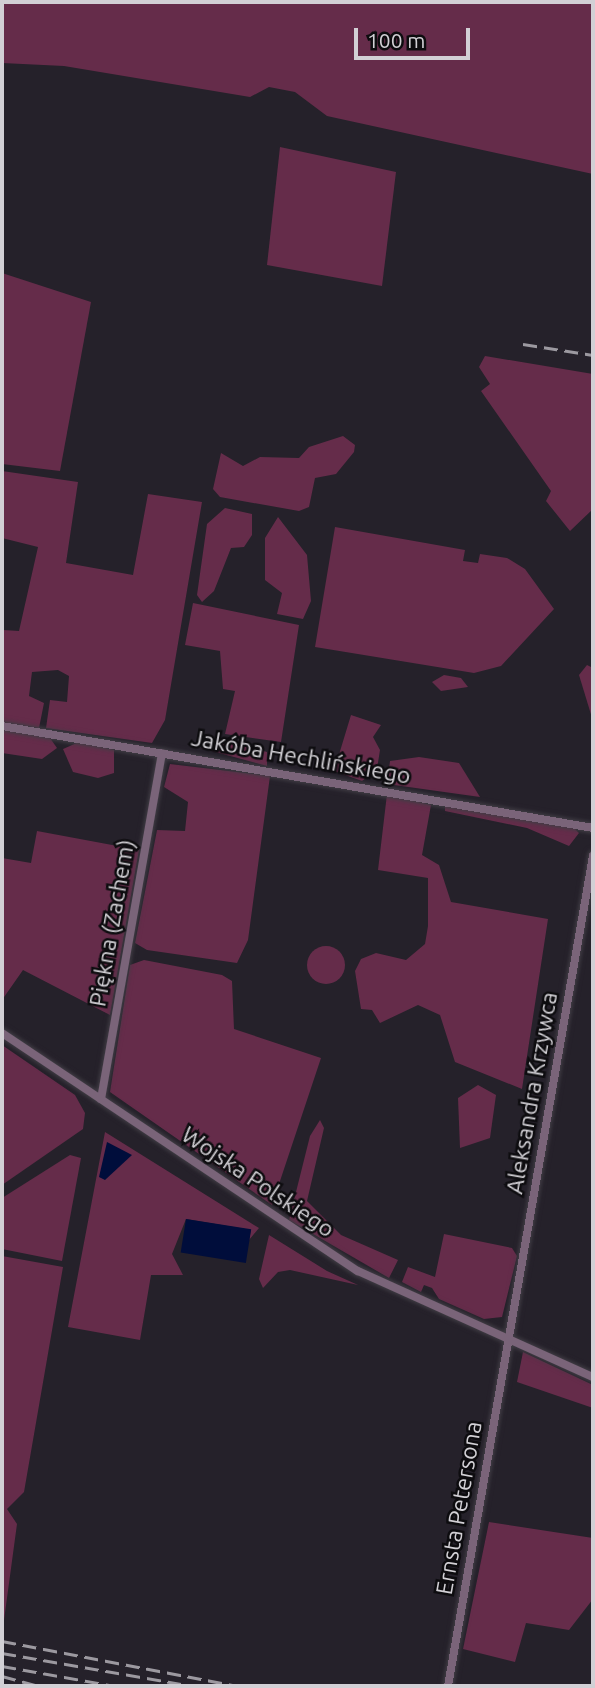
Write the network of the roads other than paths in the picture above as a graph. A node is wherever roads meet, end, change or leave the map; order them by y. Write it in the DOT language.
graph roads {
  1 [pos="2,726"];
  2 [pos="162,753"];
  3 [pos="593,828"];
  4 [pos="593,856"];
  5 [pos="2,1033"];
  6 [pos="100,1100"];
  7 [pos="509,1336"];
  8 [pos="593,1377"];
  9 [pos="448,1686"];
  1 -- 2 [label="street, Jakóba Hechlińskiego"];
  2 -- 3 [label="street, Jakóba Hechlińskiego"];
  2 -- 6 [label="street, Piękna (Zachem)"];
  4 -- 7 [label="street, Aleksandra Krzywca"];
  5 -- 6 [label="street, Wojska Polskiego"];
  6 -- 7 [label="street, Wojska Polskiego"];
  7 -- 8 [label="street, Wojska Polskiego"];
  7 -- 9 [label="street, Ernsta Petersona"];
}
